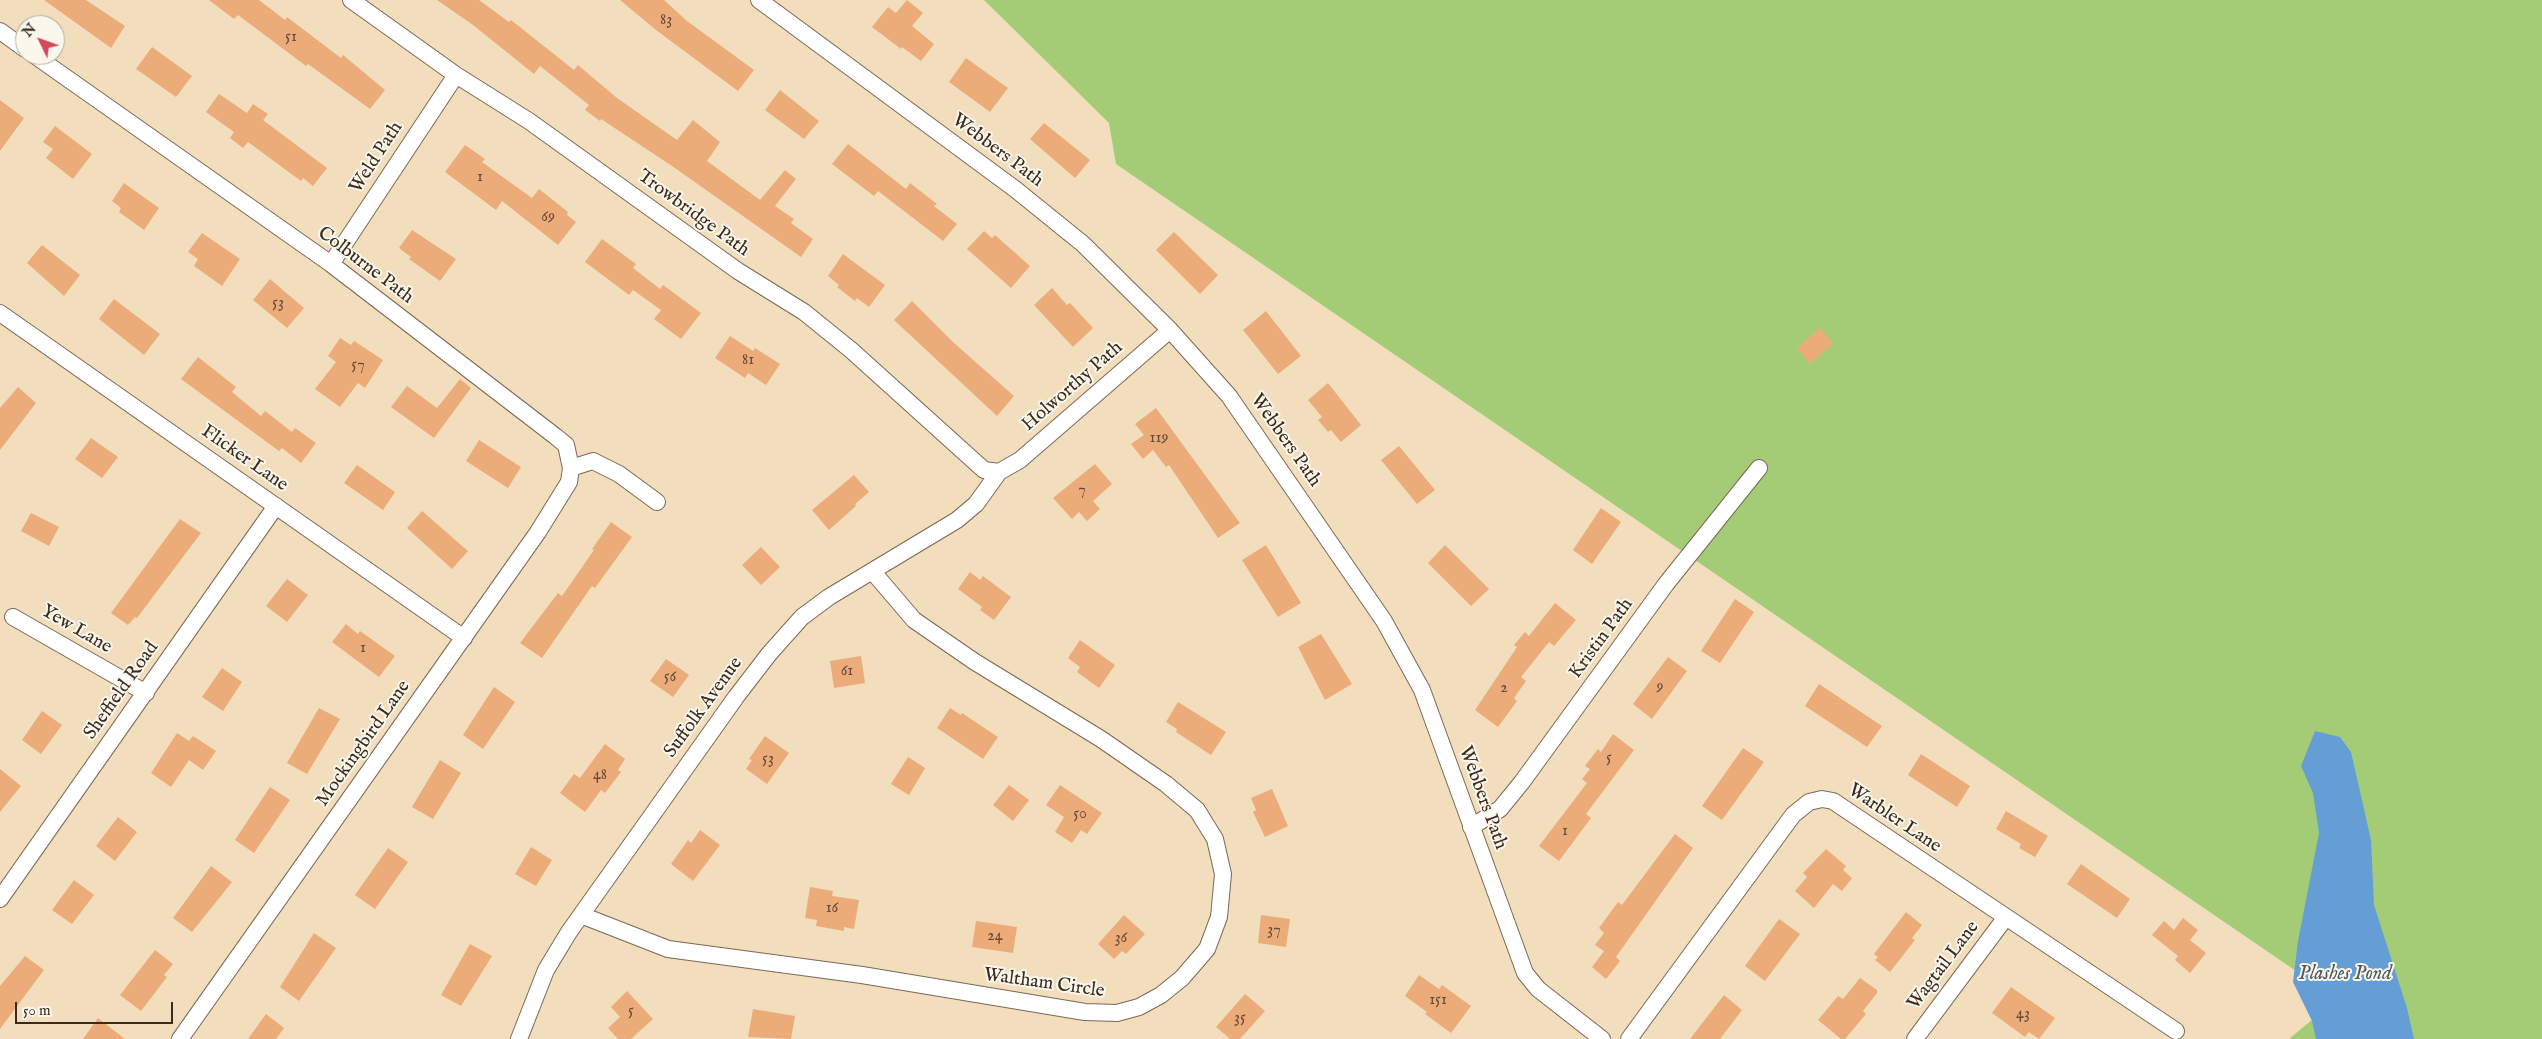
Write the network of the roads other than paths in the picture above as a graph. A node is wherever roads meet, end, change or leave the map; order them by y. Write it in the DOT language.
graph roads {
  1 [pos="351,0"];
  2 [pos="759,0"];
  3 [pos="0,31"];
  4 [pos="15,41"];
  5 [pos="48,65"];
  6 [pos="456,74"];
  7 [pos="331,264"];
  8 [pos="2,318"];
  9 [pos="1170,330"];
  10 [pos="571,468"];
  11 [pos="1759,468"];
  12 [pos="999,472"];
  13 [pos="658,502"];
  14 [pos="276,506"];
  15 [pos="873,572"];
  16 [pos="13,616"];
  17 [pos="464,638"];
  18 [pos="146,693"];
  19 [pos="1471,827"];
  20 [pos="0,899"];
  21 [pos="581,915"];
  22 [pos="2006,917"];
  23 [pos="2176,1030"];
  24 [pos="180,1039"];
  25 [pos="519,1039"];
  26 [pos="1602,1039"];
  27 [pos="1629,1039"];
  28 [pos="1915,1039"];
  1 -- 6 [label="street, Trowbridge Path"];
  2 -- 9 [label="street, Webbers Path"];
  3 -- 4 [label="street"];
  5 -- 7 [label="street, Colburne Path"];
  6 -- 7 [label="street, Weld Path"];
  6 -- 12 [label="street, Trowbridge Path"];
  7 -- 10 [label="street, Colburne Path"];
  8 -- 14 [label="street, Flicker Lane"];
  9 -- 12 [label="street, Holworthy Path"];
  9 -- 19 [label="street, Webbers Path"];
  10 -- 13 [label="street"];
  10 -- 17 [label="street, Mockingbird Lane"];
  11 -- 19 [label="street, Kristin Path"];
  12 -- 15 [label="street, Suffolk Avenue"];
  14 -- 17 [label="street, Flicker Lane"];
  14 -- 18 [label="street, Sheffield Road"];
  15 -- 21 [label="street, Suffolk Avenue"];
  15 -- 21 [label="street, Waltham Circle"];
  16 -- 18 [label="street, Yew Lane"];
  17 -- 24 [label="street, Mockingbird Lane"];
  18 -- 20 [label="street, Sheffield Road"];
  19 -- 26 [label="street, Webbers Path"];
  21 -- 25 [label="street, Suffolk Avenue"];
  22 -- 23 [label="street, Warbler Lane"];
  22 -- 27 [label="street, Warbler Lane"];
  22 -- 28 [label="street, Wagtail Lane"];
}
